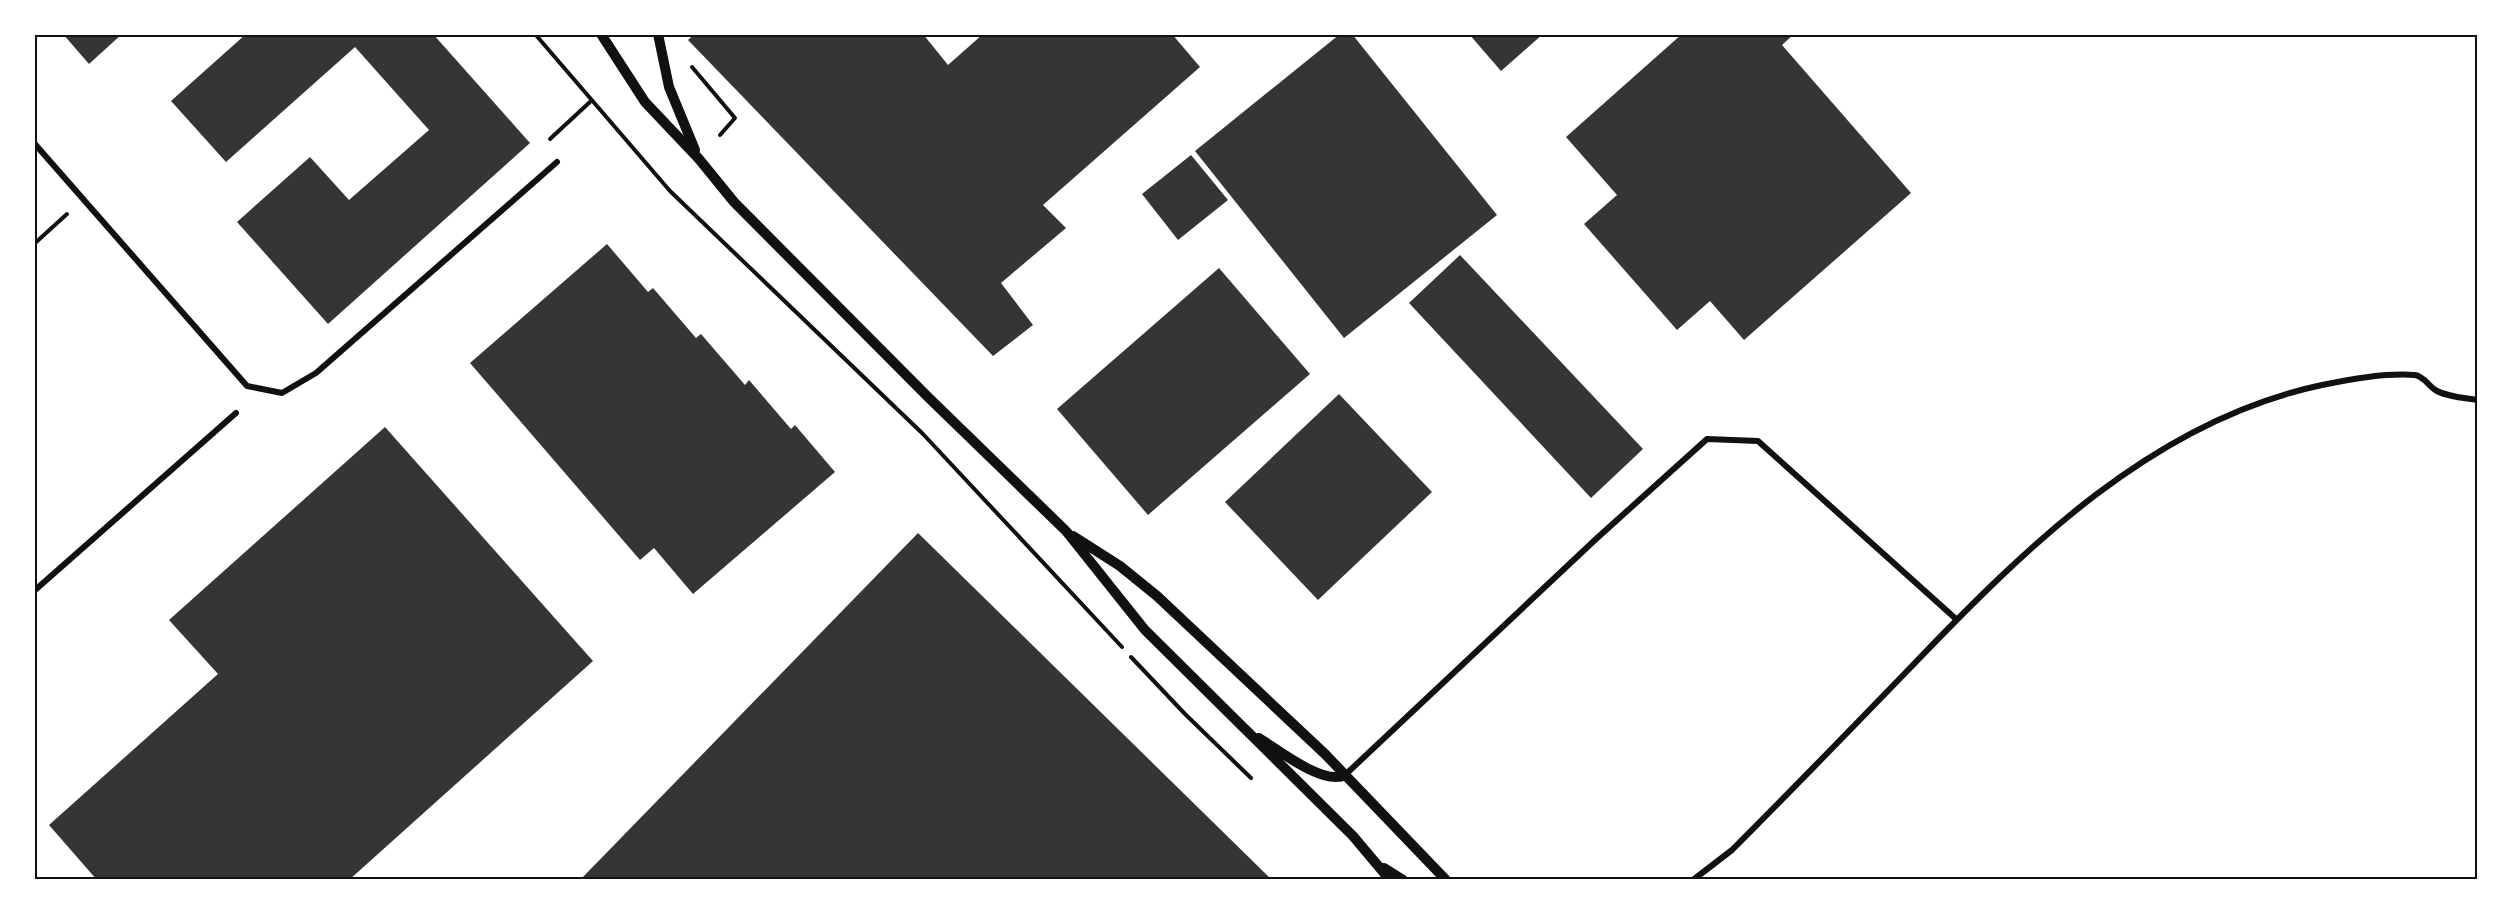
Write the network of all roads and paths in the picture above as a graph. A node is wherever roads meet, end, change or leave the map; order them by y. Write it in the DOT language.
graph roads {
  1 [pos="535,34"];
  2 [pos="601,34"];
  3 [pos="658,34"];
  4 [pos="690,64"];
  5 [pos="591,101"];
  6 [pos="720,135"];
  7 [pos="548,141"];
  8 [pos="34,143"];
  9 [pos="699,159"];
  10 [pos="557,162"];
  11 [pos="83,200"];
  12 [pos="34,244"];
  13 [pos="2478,400"];
  14 [pos="236,413"];
  15 [pos="1066,531"];
  16 [pos="34,591"];
  17 [pos="1956,619"];
  18 [pos="1241,727"];
  19 [pos="1345,775"];
  20 [pos="1251,778"];
  21 [pos="1377,863"];
  22 [pos="1390,879"];
  23 [pos="1403,879"];
  24 [pos="1446,879"];
  25 [pos="1694,879"];
  1 -- 5 [label="path"];
  2 -- 9 [label="street"];
  3 -- 9 [label="street"];
  4 -- 6 [label="path"];
  5 -- 7 [label="path"];
  5 -- 20 [label="path"];
  8 -- 11 [label="street"];
  9 -- 15 [label="street"];
  10 -- 11 [label="street"];
  11 -- 12 [label="path"];
  13 -- 17 [label="street"];
  14 -- 16 [label="street"];
  15 -- 18 [label="street"];
  15 -- 19 [label="street"];
  17 -- 19 [label="street"];
  17 -- 25 [label="street"];
  18 -- 19 [label="street"];
  18 -- 21 [label="street"];
  19 -- 24 [label="street"];
  21 -- 22 [label="street"];
  21 -- 23 [label="street"];
}
